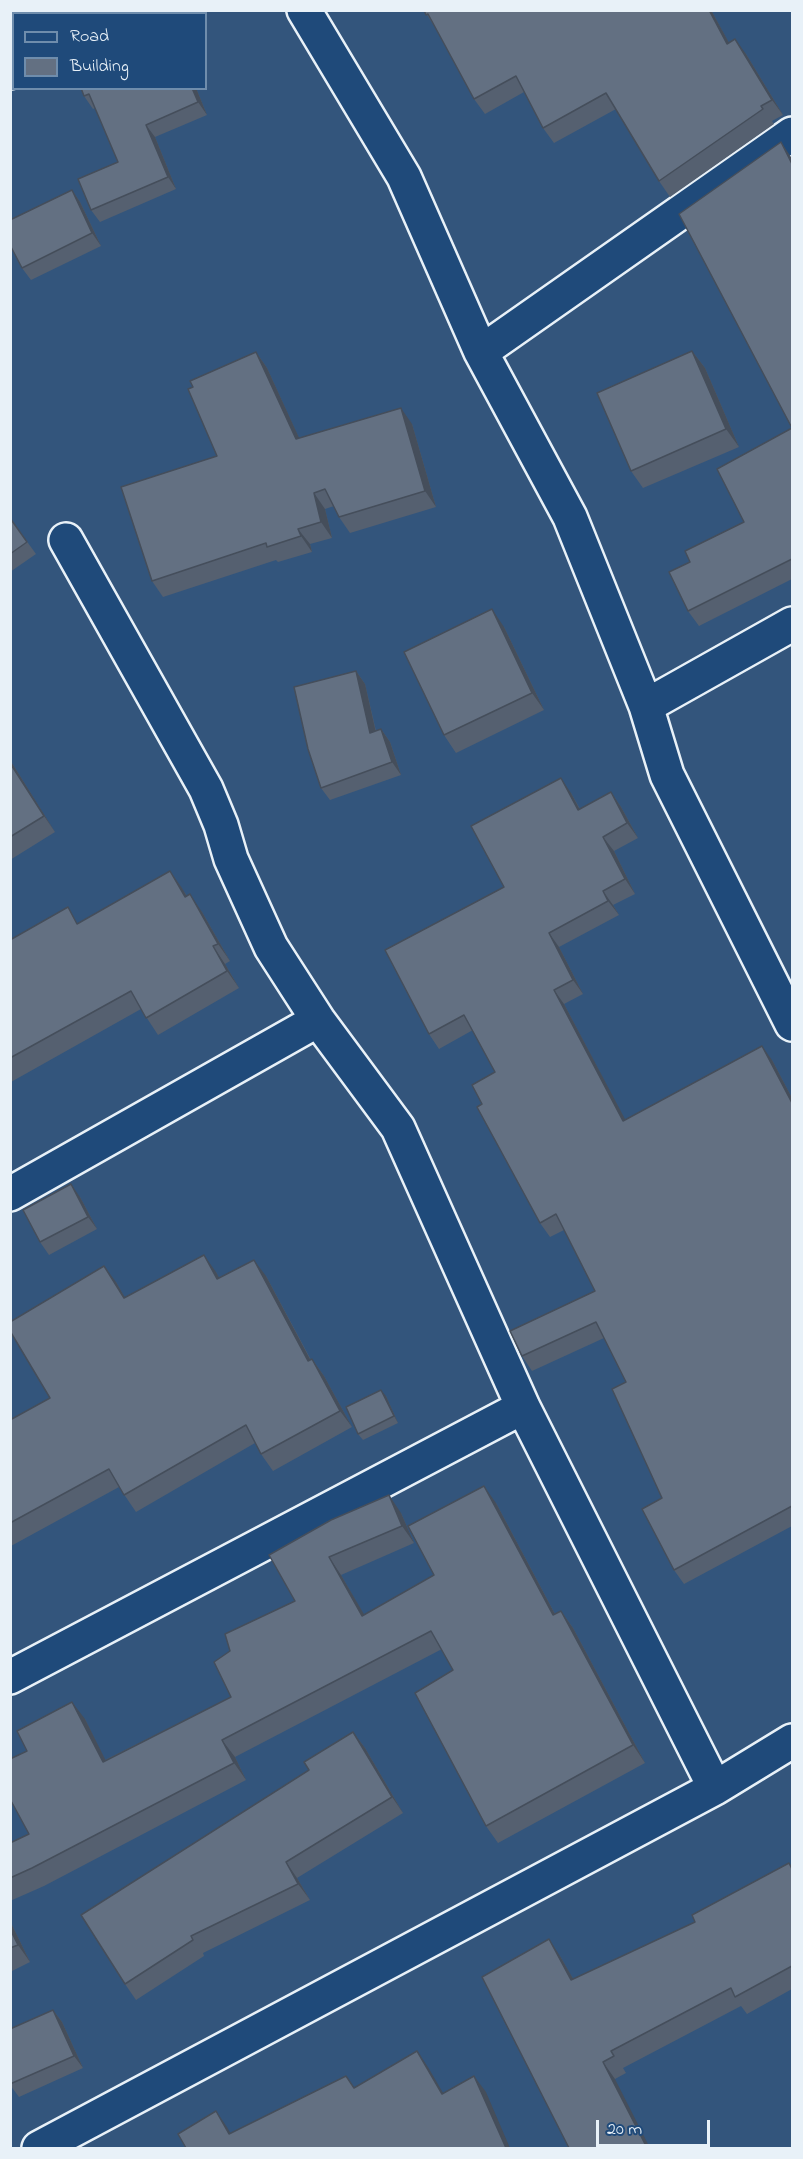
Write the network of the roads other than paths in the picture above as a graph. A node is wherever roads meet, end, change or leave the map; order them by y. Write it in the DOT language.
graph roads {
  1 [pos="304,10"];
  2 [pos="792,134"];
  3 [pos="481,352"];
  4 [pos="66,540"];
  5 [pos="792,624"];
  6 [pos="646,706"];
  7 [pos="318,1020"];
  8 [pos="792,1024"];
  9 [pos="10,1194"];
  10 [pos="523,1407"];
  11 [pos="10,1677"];
  12 [pos="792,1742"];
  13 [pos="715,1788"];
  14 [pos="39,2148"];
  1 -- 3 [label="street"];
  2 -- 3 [label="street"];
  3 -- 6 [label="street"];
  4 -- 7 [label="street"];
  5 -- 6 [label="street"];
  6 -- 8 [label="street"];
  7 -- 9 [label="street"];
  7 -- 10 [label="street"];
  10 -- 11 [label="street"];
  10 -- 13 [label="street"];
  12 -- 13 [label="street"];
  13 -- 14 [label="street"];
}
